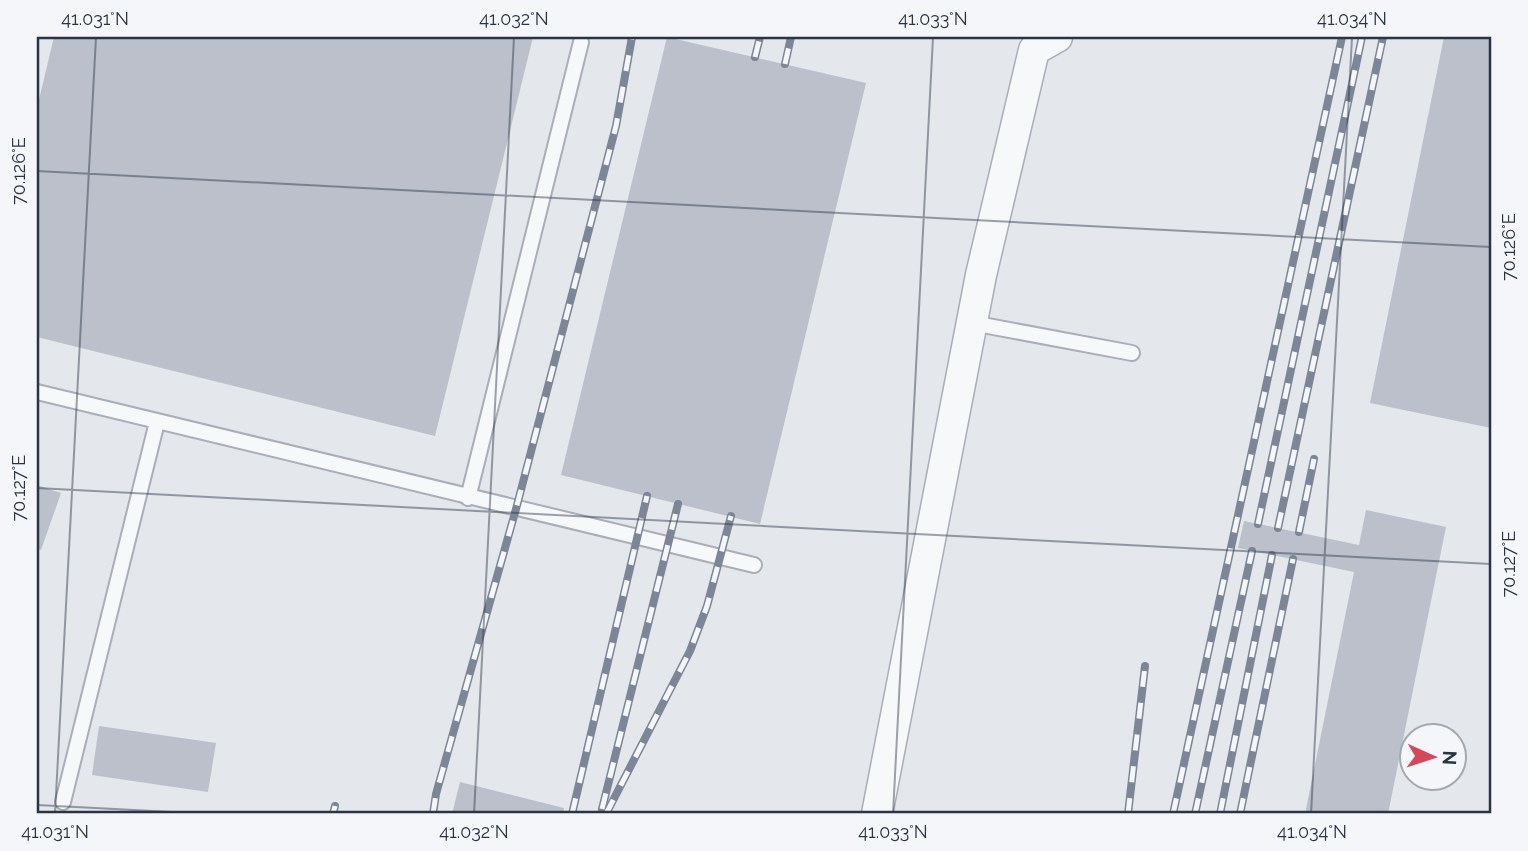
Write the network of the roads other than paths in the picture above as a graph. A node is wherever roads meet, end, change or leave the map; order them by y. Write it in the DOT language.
graph roads {
  1 [pos="1057,37"];
  2 [pos="581,42"];
  3 [pos="972,323"];
  4 [pos="1132,353"];
  5 [pos="37,392"];
  6 [pos="157,422"];
  7 [pos="468,498"];
  8 [pos="754,565"];
  9 [pos="63,802"];
  10 [pos="877,814"];
  1 -- 3 [label="street"];
  2 -- 7 [label="lane"];
  3 -- 4 [label="lane"];
  3 -- 10 [label="street"];
  5 -- 6 [label="lane"];
  6 -- 7 [label="lane"];
  6 -- 9 [label="lane"];
  7 -- 8 [label="lane"];
}
